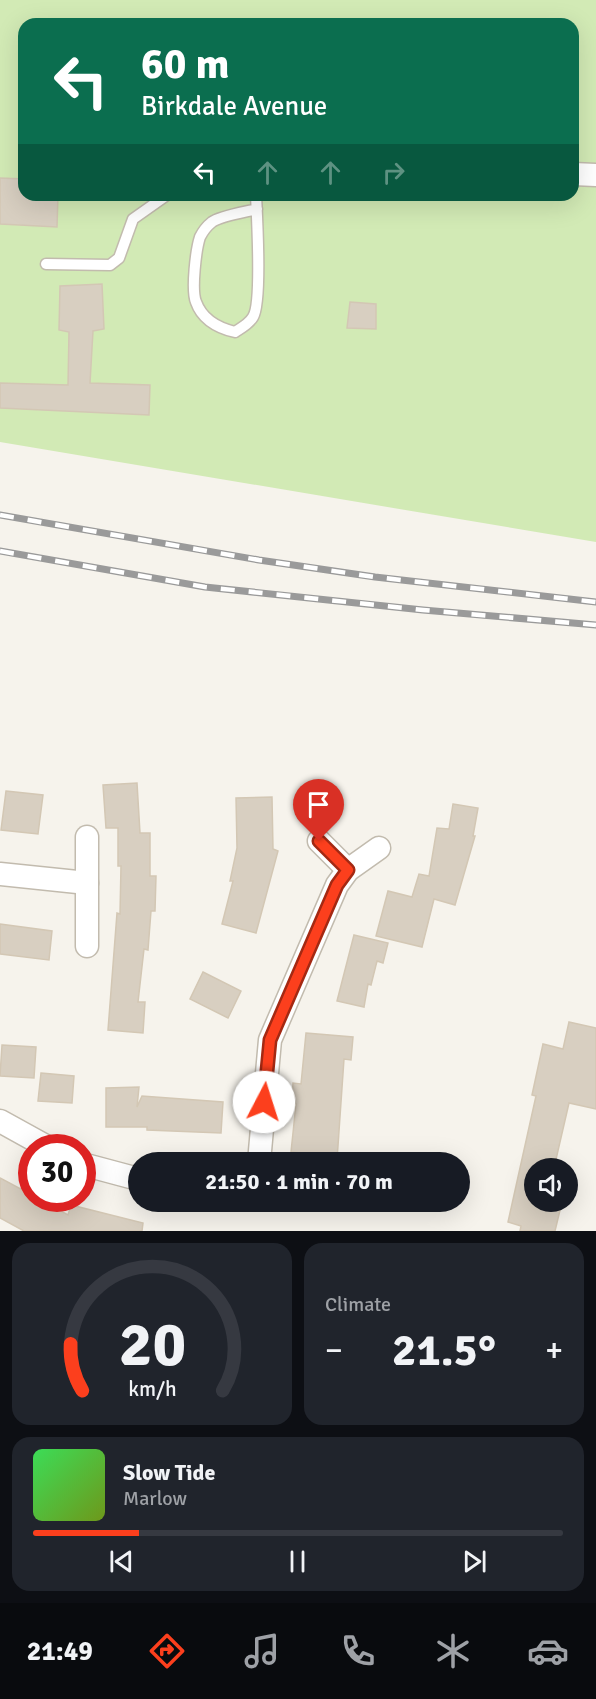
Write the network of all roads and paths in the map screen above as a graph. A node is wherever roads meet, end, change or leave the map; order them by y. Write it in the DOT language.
graph roads {
  1 [pos="579,174"];
  2 [pos="596,175"];
  3 [pos="158,201"];
  4 [pos="256,201"];
  5 [pos="257,209"];
  6 [pos="46,264"];
  7 [pos="87,837"];
  8 [pos="319,841"];
  9 [pos="379,848"];
  10 [pos="348,870"];
  11 [pos="0,874"];
  12 [pos="87,884"];
  13 [pos="87,946"];
  14 [pos="0,1121"];
  15 [pos="24,1134"];
  16 [pos="260,1152"];
  17 [pos="96,1168"];
  18 [pos="128,1176"];
  1 -- 2 [label="street"];
  3 -- 6 [label="lane"];
  4 -- 5 [label="lane"];
  5 -- 5 [label="lane"];
  7 -- 12 [label="street"];
  8 -- 10 [label="street"];
  9 -- 10 [label="street"];
  10 -- 16 [label="street"];
  11 -- 12 [label="street"];
  12 -- 13 [label="street"];
  14 -- 15 [label="street"];
  17 -- 18 [label="street"];
}
